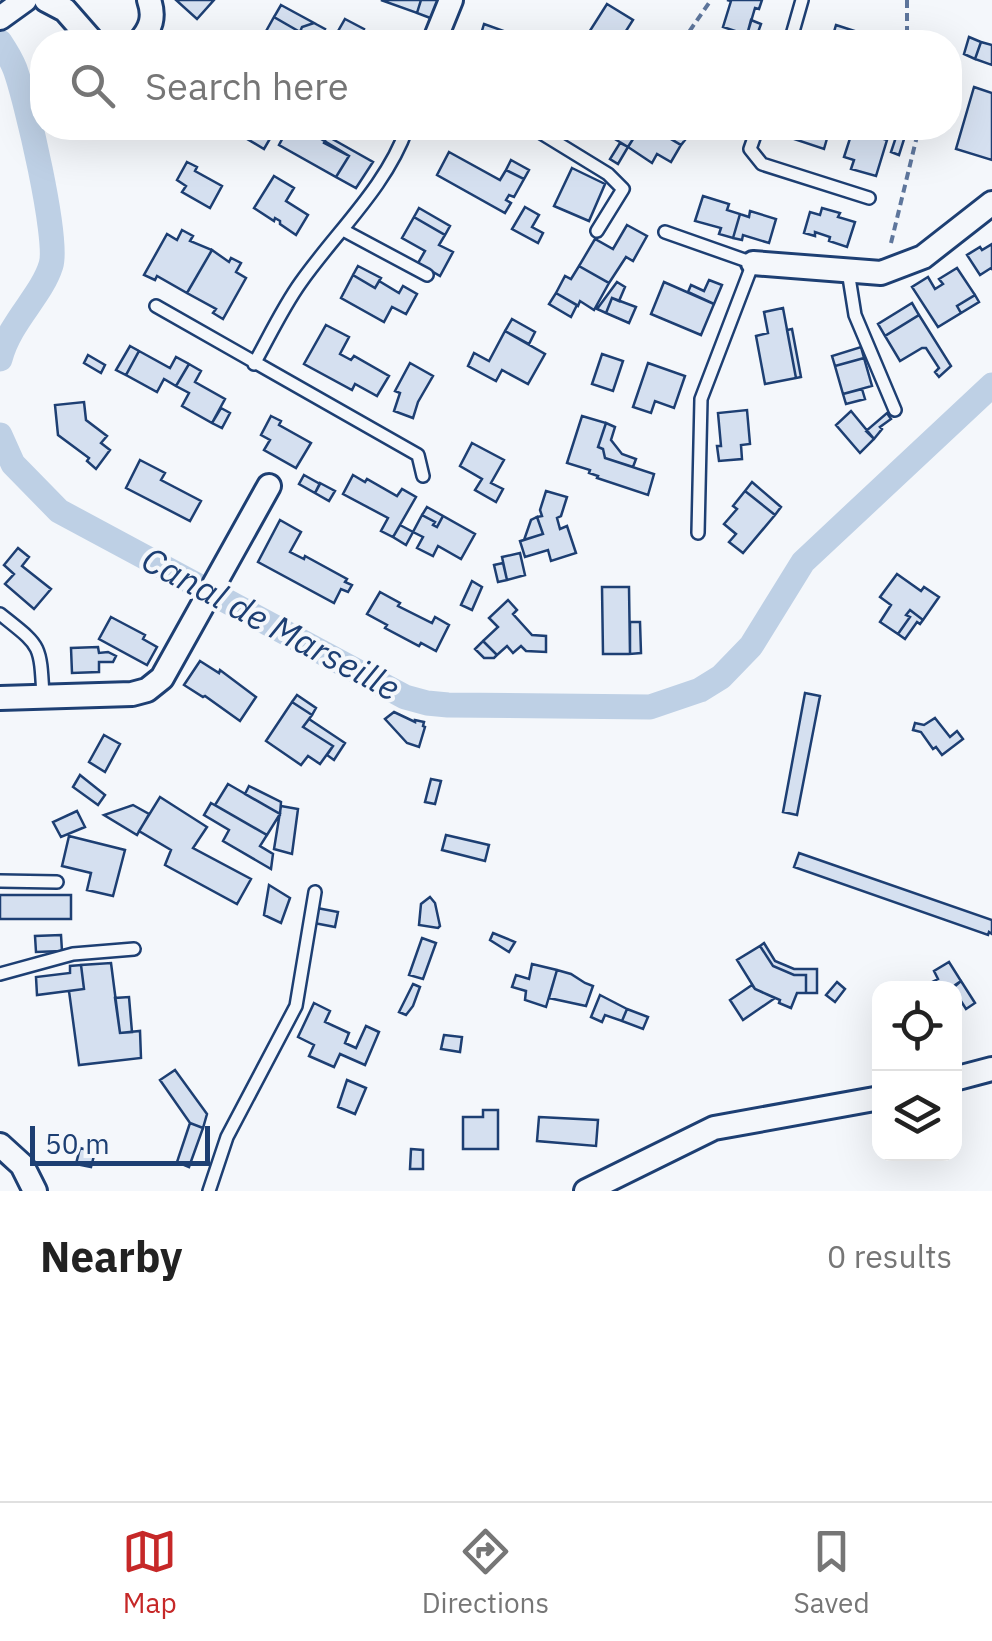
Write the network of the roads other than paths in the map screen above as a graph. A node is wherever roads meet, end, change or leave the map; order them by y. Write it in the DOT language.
graph roads {
  1 [pos="25,0"];
  2 [pos="46,0"];
  3 [pos="149,0"];
  4 [pos="450,0"];
  5 [pos="802,0"];
  6 [pos="0,18"];
  7 [pos="82,30"];
  8 [pos="150,30"];
  9 [pos="439,30"];
  10 [pos="793,30"];
  11 [pos="400,140"];
  12 [pos="553,140"];
  13 [pos="754,140"];
  14 [pos="869,198"];
  15 [pos="992,204"];
  16 [pos="343,230"];
  17 [pos="598,230"];
  18 [pos="665,232"];
  19 [pos="753,263"];
  20 [pos="848,271"];
  21 [pos="427,276"];
  22 [pos="156,306"];
  23 [pos="254,364"];
  24 [pos="895,410"];
  25 [pos="424,476"];
  26 [pos="269,486"];
  27 [pos="698,534"];
  28 [pos="0,614"];
  29 [pos="43,696"];
  30 [pos="0,698"];
  31 [pos="0,881"];
  32 [pos="57,882"];
  33 [pos="315,892"];
  34 [pos="134,948"];
  35 [pos="0,974"];
  36 [pos="992,1069"];
  37 [pos="962,1077"];
  38 [pos="872,1099"];
  39 [pos="0,1144"];
  40 [pos="35,1191"];
  41 [pos="209,1191"];
  42 [pos="586,1191"];
  1 -- 6 [label="street"];
  2 -- 7 [label="street"];
  3 -- 8 [label="street"];
  4 -- 9 [label="street"];
  5 -- 10 [label="lane"];
  11 -- 16 [label="lane"];
  12 -- 17 [label="lane"];
  13 -- 14 [label="lane"];
  15 -- 20 [label="street"];
  16 -- 21 [label="lane"];
  16 -- 23 [label="lane"];
  18 -- 19 [label="lane"];
  19 -- 20 [label="street"];
  19 -- 27 [label="lane"];
  20 -- 24 [label="lane"];
  22 -- 23 [label="lane"];
  23 -- 25 [label="lane"];
  26 -- 29 [label="street"];
  28 -- 29 [label="lane"];
  29 -- 30 [label="street"];
  31 -- 32 [label="lane"];
  33 -- 41 [label="lane"];
  34 -- 35 [label="lane"];
  36 -- 37 [label="street"];
  38 -- 42 [label="street"];
  39 -- 40 [label="street"];
}
